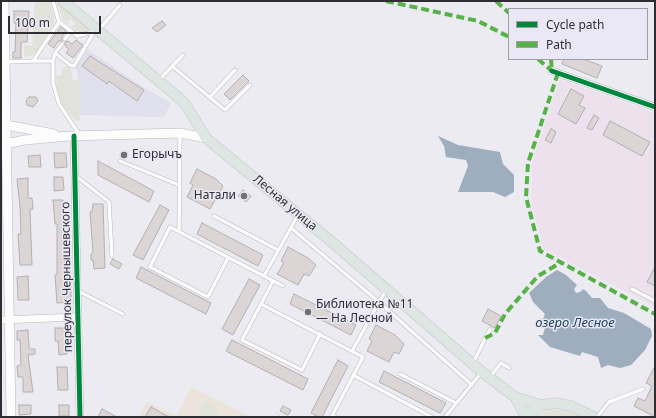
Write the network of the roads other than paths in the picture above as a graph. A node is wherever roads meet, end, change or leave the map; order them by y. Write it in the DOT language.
graph roads {
  1 [pos="4,1"];
  2 [pos="53,1"];
  3 [pos="63,1"];
  4 [pos="120,5"];
  5 [pos="59,22"];
  6 [pos="71,31"];
  7 [pos="96,32"];
  8 [pos="65,39"];
  9 [pos="62,44"];
  10 [pos="55,53"];
  11 [pos="183,55"];
  12 [pos="33,61"];
  13 [pos="53,61"];
  14 [pos="3,64"];
  15 [pos="172,66"];
  16 [pos="235,70"];
  17 [pos="552,71"];
  18 [pos="159,81"];
  19 [pos="250,85"];
  20 [pos="210,97"];
  21 [pos="655,108"];
  22 [pos="4,124"];
  23 [pos="180,133"];
  24 [pos="74,136"];
  25 [pos="206,138"];
  26 [pos="4,145"];
  27 [pos="120,161"];
  28 [pos="75,175"];
  29 [pos="178,185"];
  30 [pos="299,214"];
  31 [pos="214,216"];
  32 [pos="291,228"];
  33 [pos="179,232"];
  34 [pos="278,250"];
  35 [pos="112,256"];
  36 [pos="228,258"];
  37 [pos="264,276"];
  38 [pos="273,281"];
  39 [pos="283,286"];
  40 [pos="386,289"];
  41 [pos="632,289"];
  42 [pos="77,290"];
  43 [pos="655,301"];
  44 [pos="379,302"];
  45 [pos="261,304"];
  46 [pos="123,314"];
  47 [pos="77,317"];
  48 [pos="5,320"];
  49 [pos="490,330"];
  50 [pos="320,334"];
  51 [pos="352,351"];
  52 [pos="472,364"];
  53 [pos="509,368"];
  54 [pos="400,374"];
  55 [pos="486,375"];
  56 [pos="353,376"];
  57 [pos="472,385"];
  58 [pos="643,389"];
  59 [pos="515,397"];
  60 [pos="456,403"];
  61 [pos="541,405"];
  62 [pos="10,417"];
  63 [pos="80,417"];
  64 [pos="335,417"];
  65 [pos="432,417"];
  66 [pos="445,417"];
  67 [pos="527,417"];
  68 [pos="594,417"];
  69 [pos="597,417"];
  1 -- 14 [label="main road"];
  2 -- 5 [label="lane"];
  3 -- 7 [label="main road, Лесная улица"];
  4 -- 7 [label="lane"];
  5 -- 6 [label="lane"];
  5 -- 12 [label="lane"];
  6 -- 7 [label="lane"];
  6 -- 8 [label="lane"];
  7 -- 10 [label="lane"];
  7 -- 18 [label="main road, Лесная улица"];
  9 -- 10 [label="lane"];
  10 -- 13 [label="lane"];
  11 -- 15 [label="lane"];
  12 -- 13 [label="lane"];
  12 -- 14 [label="lane"];
  13 -- 24 [label="lane"];
  14 -- 22 [label="main road"];
  15 -- 18 [label="lane"];
  15 -- 20 [label="lane"];
  16 -- 20 [label="lane"];
  17 -- 21 [label="street"];
  18 -- 25 [label="main road, Лесная улица"];
  19 -- 20 [label="lane"];
  22 -- 24 [label="main road"];
  22 -- 26 [label="main road"];
  23 -- 24 [label="main road"];
  23 -- 25 [label="main road"];
  23 -- 29 [label="lane"];
  24 -- 26 [label="main road"];
  24 -- 28 [label="street, переулок Чернышевского"];
  25 -- 30 [label="main road, Лесная улица"];
  26 -- 48 [label="main road"];
  27 -- 29 [label="lane"];
  28 -- 35 [label="lane"];
  28 -- 42 [label="street, переулок Чернышевского"];
  29 -- 33 [label="lane"];
  30 -- 32 [label="lane"];
  30 -- 40 [label="main road, Лесная улица"];
  31 -- 34 [label="lane"];
  32 -- 34 [label="lane"];
  32 -- 44 [label="lane"];
  33 -- 36 [label="lane"];
  33 -- 36 [label="lane"];
  34 -- 37 [label="lane"];
  36 -- 37 [label="lane"];
  37 -- 38 [label="lane"];
  38 -- 39 [label="lane"];
  38 -- 45 [label="lane"];
  40 -- 44 [label="lane"];
  40 -- 52 [label="main road, Лесная улица"];
  41 -- 43 [label="lane"];
  42 -- 46 [label="lane"];
  42 -- 47 [label="street, переулок Чернышевского"];
  44 -- 51 [label="lane"];
  44 -- 57 [label="lane"];
  45 -- 50 [label="lane"];
  45 -- 50 [label="lane"];
  47 -- 48 [label="street"];
  47 -- 63 [label="street, переулок Чернышевского"];
  48 -- 62 [label="main road"];
  49 -- 52 [label="lane"];
  50 -- 51 [label="lane"];
  51 -- 56 [label="lane"];
  52 -- 55 [label="main road, Лесная улица"];
  53 -- 55 [label="lane"];
  54 -- 60 [label="lane"];
  55 -- 57 [label="lane"];
  55 -- 59 [label="main road, Лесная улица"];
  56 -- 64 [label="lane"];
  56 -- 65 [label="lane"];
  57 -- 60 [label="lane"];
  58 -- 69 [label="lane"];
  59 -- 61 [label="main road, Лесная улица"];
  59 -- 67 [label="main road, Лесная улица"];
  60 -- 66 [label="lane"];
  61 -- 67 [label="main road"];
  61 -- 68 [label="main road, Лесная улица"];
}
